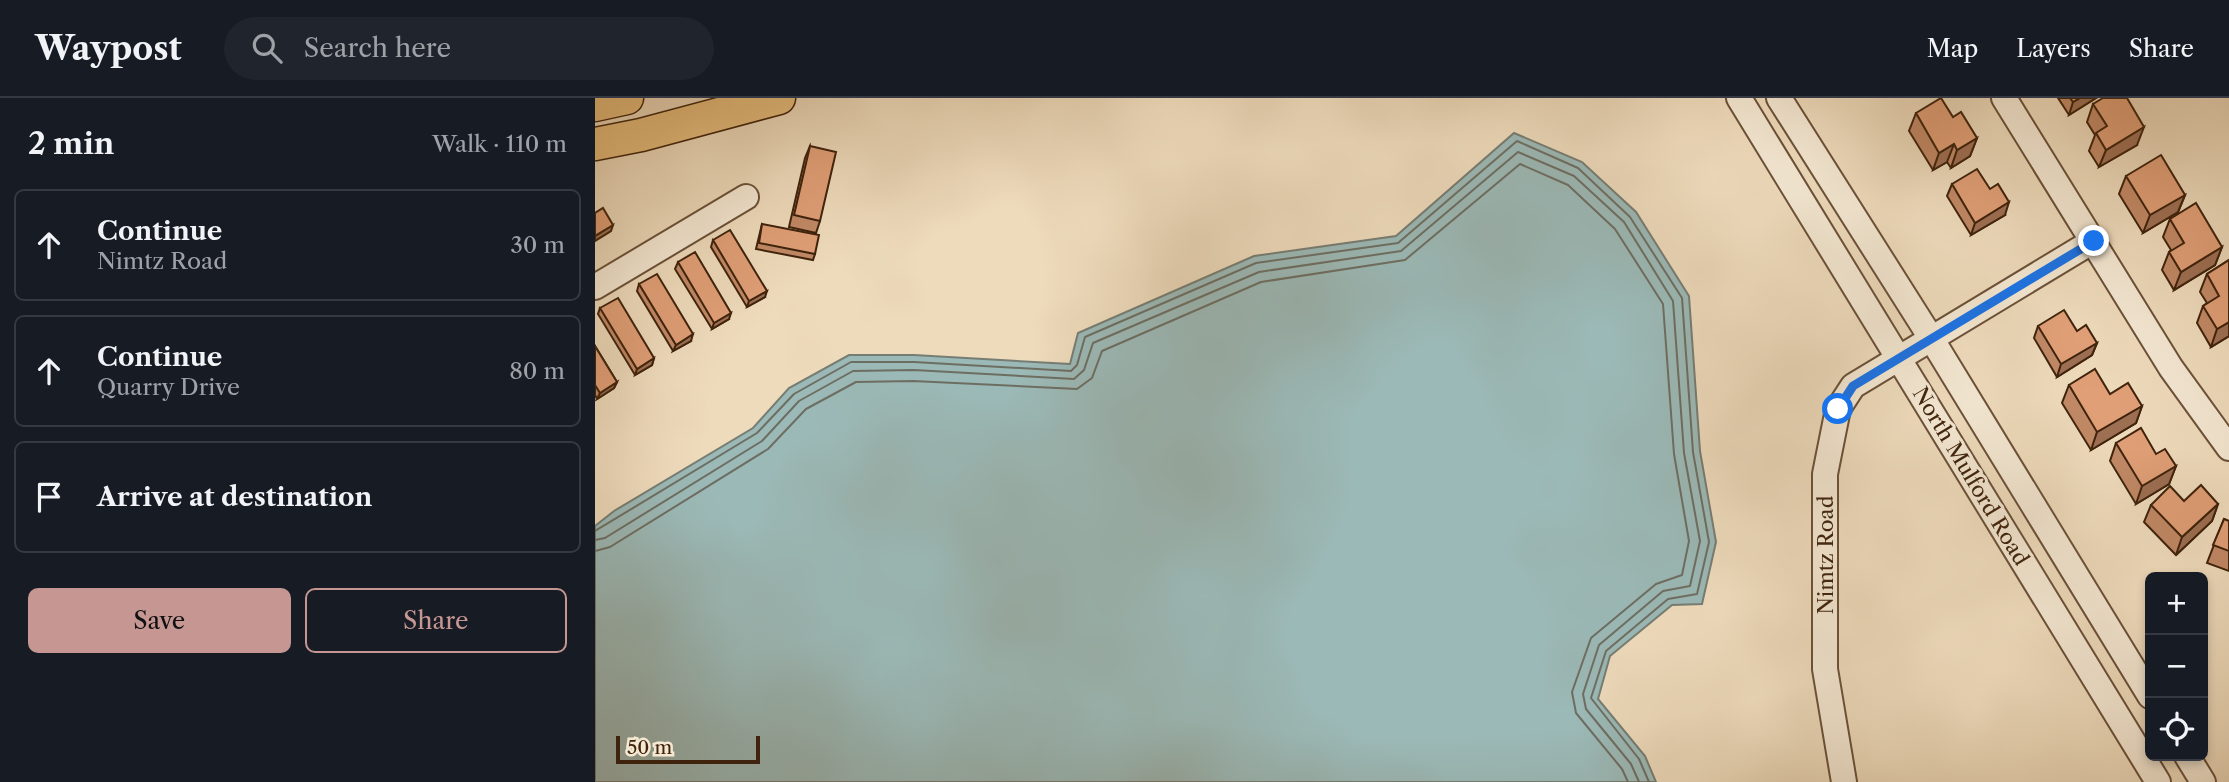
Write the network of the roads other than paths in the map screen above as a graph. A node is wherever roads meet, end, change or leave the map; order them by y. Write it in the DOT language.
graph roads {
  1 [pos="627,98"];
  2 [pos="779,98"];
  3 [pos="1739,98"];
  4 [pos="1779,98"];
  5 [pos="2004,98"];
  6 [pos="595,105"];
  7 [pos="595,144"];
  8 [pos="745,197"];
  9 [pos="2094,241"];
  10 [pos="595,287"];
  11 [pos="1931,338"];
  12 [pos="1899,358"];
  13 [pos="2229,448"];
  14 [pos="2145,688"];
  15 [pos="2190,761"];
  16 [pos="1844,782"];
  17 [pos="2158,782"];
  18 [pos="2203,782"];
  1 -- 6 [label="main road"];
  2 -- 7 [label="main road"];
  3 -- 12 [label="street, North Mulford Road"];
  4 -- 11 [label="street, North Mulford Road"];
  5 -- 9 [label="street"];
  8 -- 10 [label="street"];
  9 -- 11 [label="street, Nimtz Road"];
  9 -- 13 [label="street"];
  11 -- 12 [label="street, Nimtz Road"];
  11 -- 14 [label="street, North Mulford Road"];
  12 -- 16 [label="street, Nimtz Road"];
  12 -- 17 [label="street, North Mulford Road"];
  15 -- 18 [label="street"];
}
